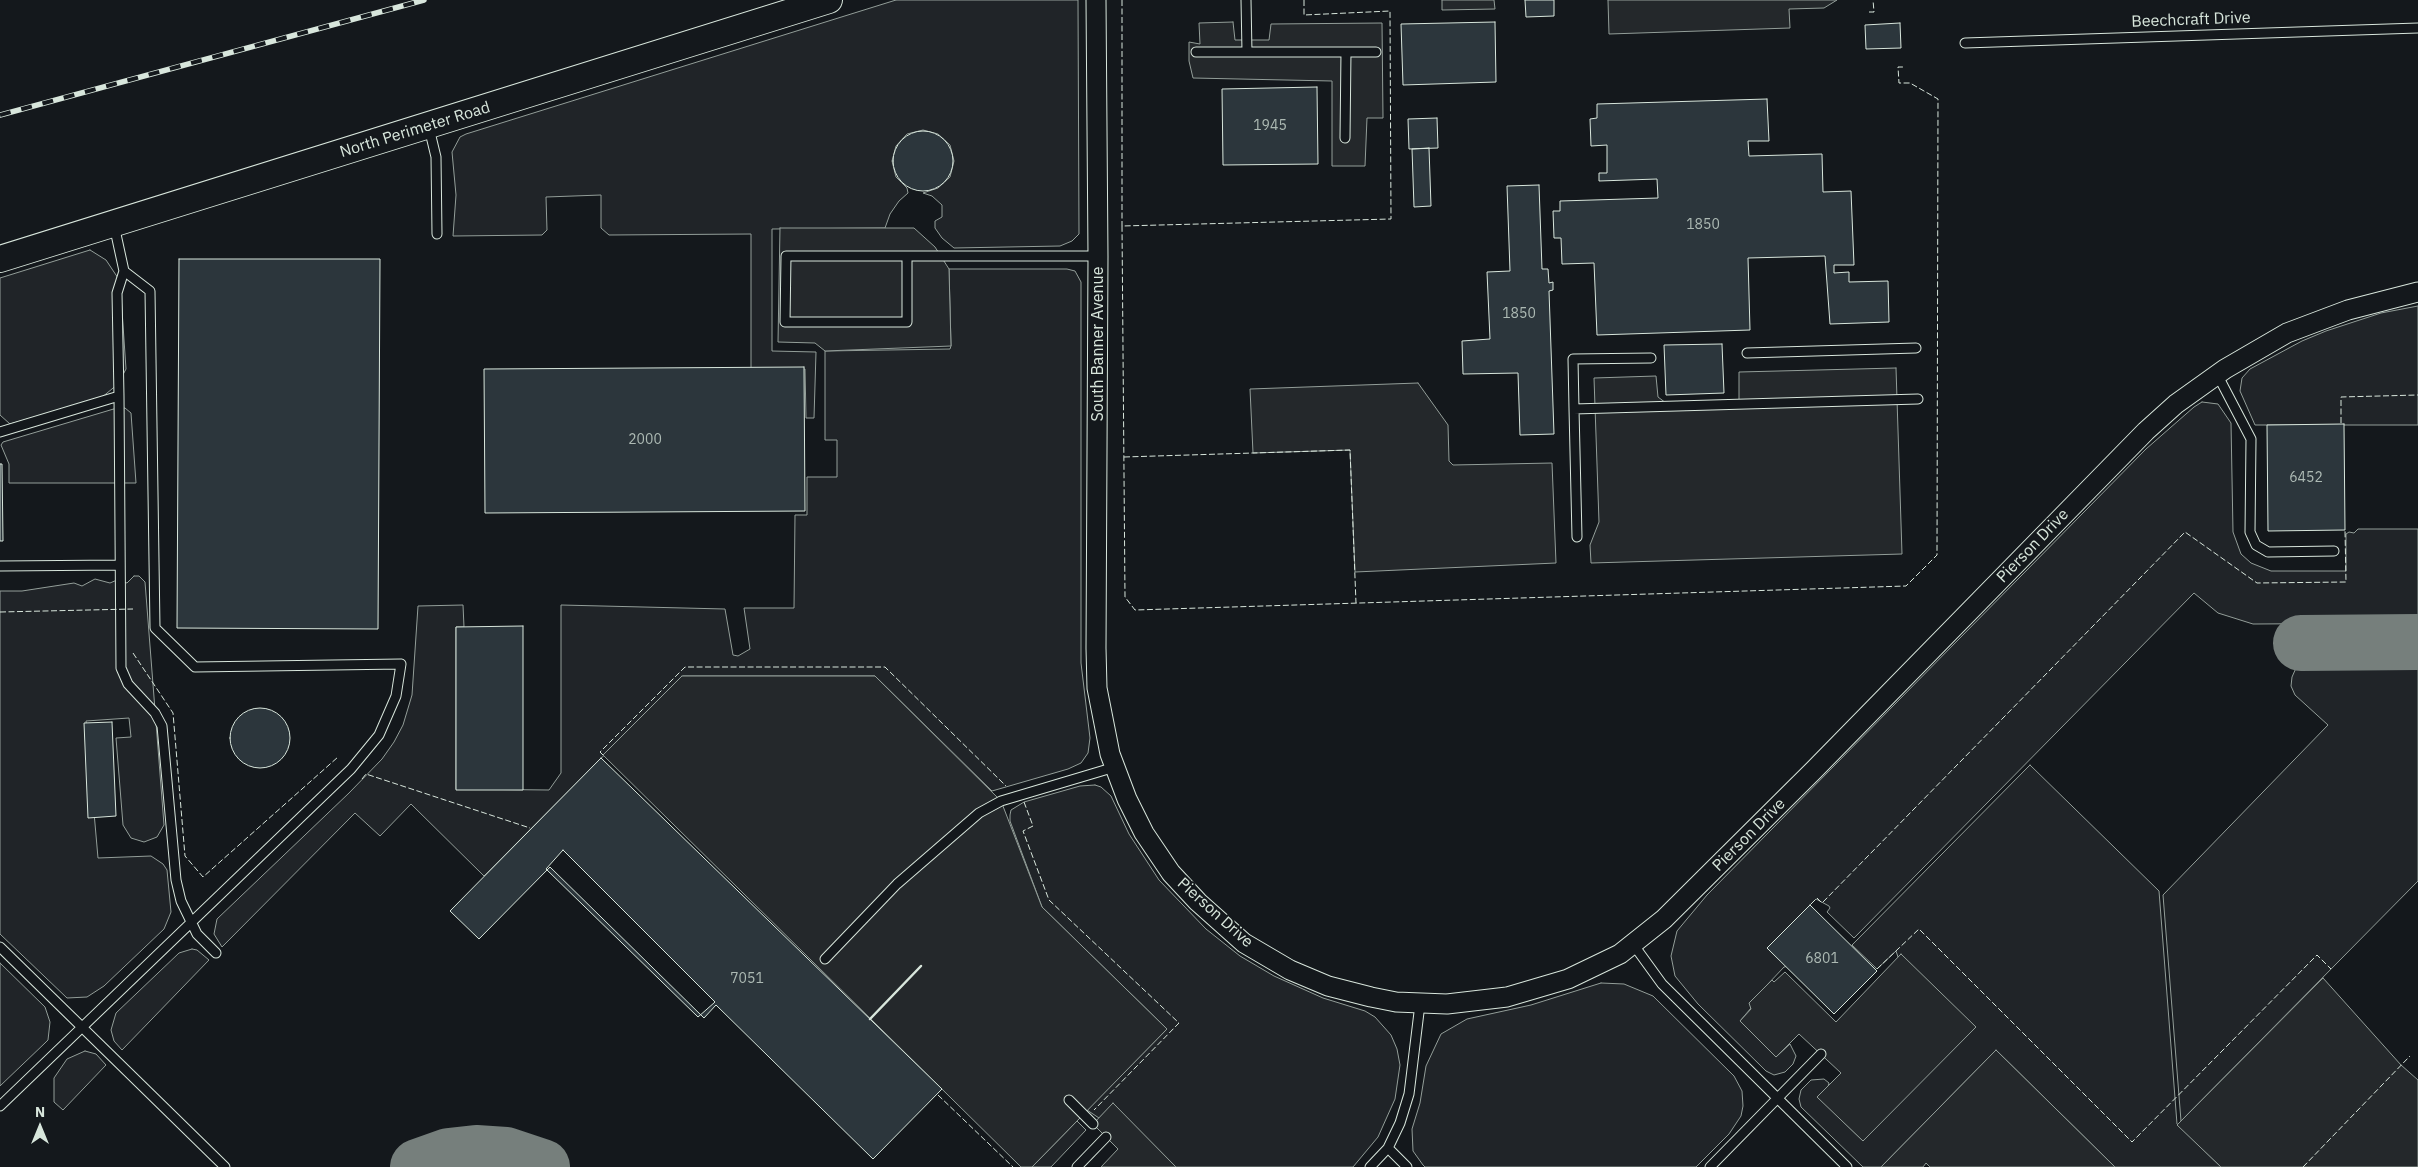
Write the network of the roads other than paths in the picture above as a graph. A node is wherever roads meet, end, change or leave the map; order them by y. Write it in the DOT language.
graph roads {
  1 [pos="830,0"];
  2 [pos="1096,0"];
  3 [pos="1246,0"];
  4 [pos="2418,28"];
  5 [pos="1965,43"];
  6 [pos="1196,52"];
  7 [pos="1247,52"];
  8 [pos="1346,52"];
  9 [pos="1376,52"];
  10 [pos="429,126"];
  11 [pos="1345,138"];
  12 [pos="114,225"];
  13 [pos="437,234"];
  14 [pos="907,256"];
  15 [pos="1098,256"];
  16 [pos="0,259"];
  17 [pos="124,271"];
  18 [pos="2418,292"];
  19 [pos="1916,348"];
  20 [pos="1747,353"];
  21 [pos="1651,358"];
  22 [pos="2217,374"];
  23 [pos="119,396"];
  24 [pos="1918,399"];
  25 [pos="1574,409"];
  26 [pos="0,432"];
  27 [pos="1577,538"];
  28 [pos="2334,551"];
  29 [pos="120,565"];
  30 [pos="0,566"];
  31 [pos="1097,688"];
  32 [pos="1115,767"];
  33 [pos="190,922"];
  34 [pos="1633,944"];
  35 [pos="0,947"];
  36 [pos="216,953"];
  37 [pos="825,959"];
  38 [pos="1420,1004"];
  39 [pos="83,1027"];
  40 [pos="1821,1054"];
  41 [pos="1778,1098"];
  42 [pos="1069,1100"];
  43 [pos="0,1106"];
  44 [pos="1093,1124"];
  45 [pos="1106,1137"];
  46 [pos="1388,1148"];
  47 [pos="225,1167"];
  48 [pos="1077,1167"];
  49 [pos="1370,1167"];
  50 [pos="1407,1167"];
  51 [pos="1710,1167"];
  52 [pos="1846,1167"];
  1 -- 10 [label="street, North Perimeter Road"];
  2 -- 15 [label="street, South Banner Avenue"];
  3 -- 7 [label="lane"];
  4 -- 5 [label="lane, Beechcraft Drive"];
  6 -- 7 [label="lane"];
  7 -- 8 [label="lane"];
  8 -- 9 [label="lane"];
  8 -- 11 [label="lane"];
  10 -- 12 [label="street, North Perimeter Road"];
  10 -- 13 [label="lane"];
  12 -- 16 [label="street, North Perimeter Road"];
  12 -- 17 [label="lane"];
  14 -- 14 [label="lane"];
  14 -- 15 [label="lane"];
  15 -- 31 [label="street, South Banner Avenue"];
  17 -- 23 [label="lane"];
  17 -- 33 [label="lane"];
  18 -- 22 [label="street, Pierson Drive"];
  19 -- 20 [label="lane"];
  21 -- 25 [label="lane"];
  22 -- 28 [label="lane"];
  22 -- 34 [label="street, Pierson Drive"];
  23 -- 26 [label="lane"];
  23 -- 29 [label="lane"];
  24 -- 25 [label="lane"];
  25 -- 27 [label="lane"];
  29 -- 30 [label="lane"];
  29 -- 33 [label="lane"];
  31 -- 32 [label="street, Pierson Drive"];
  32 -- 37 [label="lane"];
  32 -- 38 [label="street, Pierson Drive"];
  33 -- 36 [label="lane"];
  33 -- 39 [label="lane"];
  34 -- 38 [label="street, Pierson Drive"];
  34 -- 41 [label="lane"];
  35 -- 39 [label="lane"];
  38 -- 46 [label="lane"];
  39 -- 43 [label="lane"];
  39 -- 47 [label="lane"];
  40 -- 41 [label="lane"];
  41 -- 51 [label="lane"];
  41 -- 52 [label="lane"];
  42 -- 44 [label="lane"];
  45 -- 48 [label="lane"];
  46 -- 49 [label="lane"];
  46 -- 50 [label="lane"];
}
